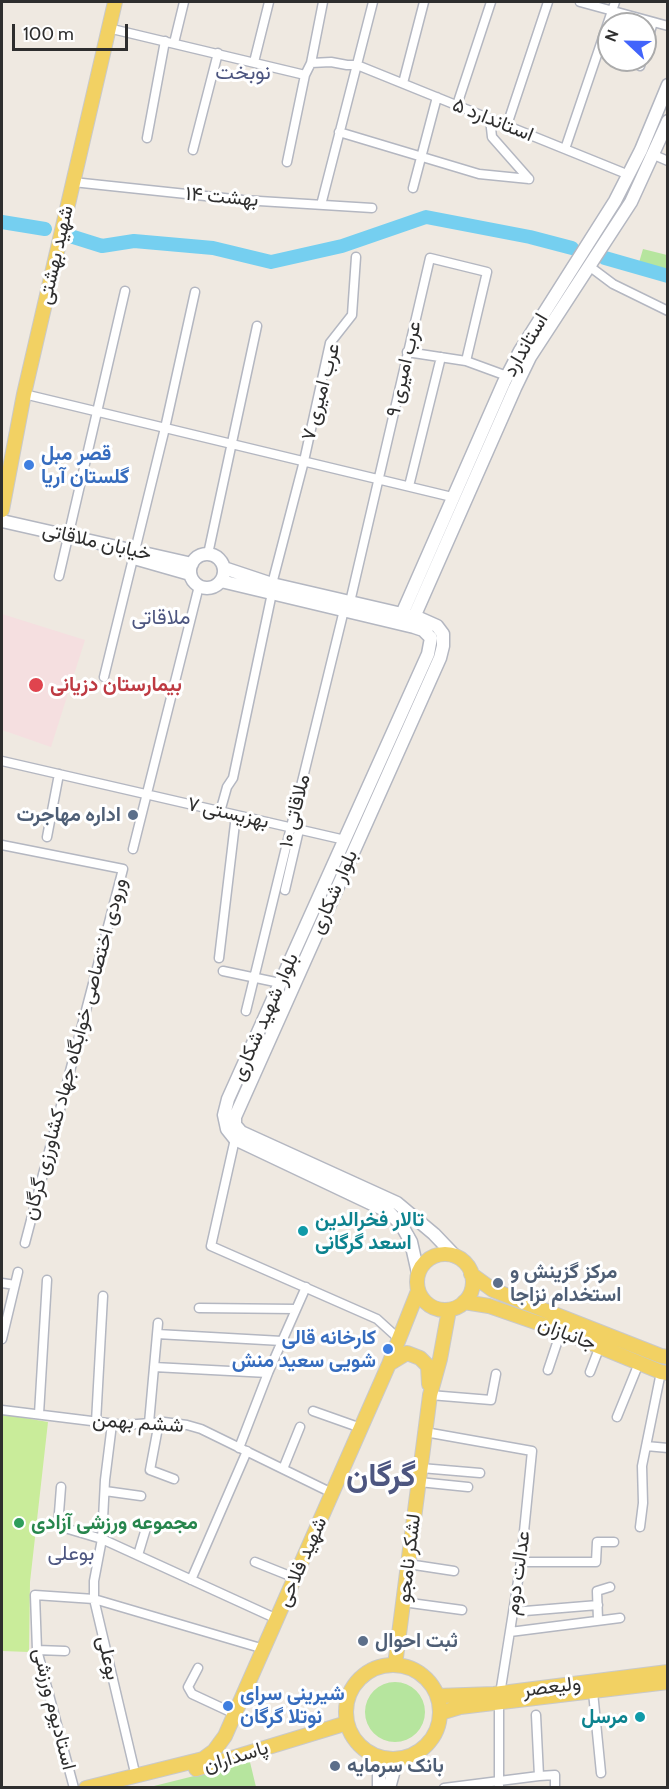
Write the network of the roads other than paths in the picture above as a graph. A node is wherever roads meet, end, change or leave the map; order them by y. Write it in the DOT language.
graph roads {
  1 [pos="106,2"];
  2 [pos="115,2"];
  3 [pos="184,2"];
  4 [pos="269,2"];
  5 [pos="323,2"];
  6 [pos="424,2"];
  7 [pos="491,2"];
  8 [pos="548,2"];
  9 [pos="580,2"];
  10 [pos="615,2"];
  11 [pos="372,4"];
  12 [pos="612,11"];
  13 [pos="616,12"];
  14 [pos="108,28"];
  15 [pos="170,42"];
  16 [pos="218,53"];
  17 [pos="254,62"];
  18 [pos="311,63"];
  19 [pos="357,64"];
  20 [pos="305,75"];
  21 [pos="403,83"];
  22 [pos="668,85"];
  23 [pos="436,97"];
  24 [pos="457,105"];
  25 [pos="490,118"];
  26 [pos="668,121"];
  27 [pos="507,125"];
  28 [pos="339,132"];
  29 [pos="147,138"];
  30 [pos="565,149"];
  31 [pos="193,150"];
  32 [pos="654,155"];
  33 [pos="421,156"];
  34 [pos="668,161"];
  35 [pos="287,162"];
  36 [pos="629,175"];
  37 [pos="73,182"];
  38 [pos="413,188"];
  39 [pos="321,205"];
  40 [pos="372,208"];
  41 [pos="356,257"];
  42 [pos="589,266"];
  43 [pos="125,291"];
  44 [pos="195,292"];
  45 [pos="668,311"];
  46 [pos="257,326"];
  47 [pos="407,352"];
  48 [pos="441,357"];
  49 [pos="466,361"];
  50 [pos="507,376"];
  51 [pos="24,394"];
  52 [pos="97,412"];
  53 [pos="165,428"];
  54 [pos="232,444"];
  55 [pos="304,461"];
  56 [pos="2,467"];
  57 [pos="378,480"];
  58 [pos="409,486"];
  59 [pos="452,497"];
  60 [pos="2,510"];
  61 [pos="2,521"];
  62 [pos="2,528"];
  63 [pos="67,539"];
  64 [pos="134,554"];
  65 [pos="208,554"];
  66 [pos="224,568"];
  67 [pos="191,569"];
  68 [pos="59,576"];
  69 [pos="221,581"];
  70 [pos="199,586"];
  71 [pos="272,588"];
  72 [pos="415,600"];
  73 [pos="347,606"];
  74 [pos="407,619"];
  75 [pos="104,677"];
  76 [pos="2,761"];
  77 [pos="59,774"];
  78 [pos="146,794"];
  79 [pos="220,812"];
  80 [pos="236,815"];
  81 [pos="297,829"];
  82 [pos="47,837"];
  83 [pos="345,840"];
  84 [pos="2,845"];
  85 [pos="133,849"];
  86 [pos="285,890"];
  87 [pos="219,958"];
  88 [pos="223,971"];
  89 [pos="292,971"];
  90 [pos="280,983"];
  91 [pos="235,1139"];
  92 [pos="25,1244"];
  93 [pos="455,1256"];
  94 [pos="18,1272"];
  95 [pos="418,1273"];
  96 [pos="471,1274"];
  97 [pos="47,1280"];
  98 [pos="2,1282"];
  99 [pos="15,1285"];
  100 [pos="306,1287"];
  101 [pos="418,1291"];
  102 [pos="103,1296"];
  103 [pos="464,1302"];
  104 [pos="527,1304"];
  105 [pos="199,1308"];
  106 [pos="296,1310"];
  107 [pos="449,1310"];
  108 [pos="5,1311"];
  109 [pos="521,1317"];
  110 [pos="158,1323"];
  111 [pos="561,1331"];
  112 [pos="157,1334"];
  113 [pos="2,1339"];
  114 [pos="399,1339"];
  115 [pos="282,1341"];
  116 [pos="600,1346"];
  117 [pos="668,1357"];
  118 [pos="639,1363"];
  119 [pos="389,1364"];
  120 [pos="154,1368"];
  121 [pos="548,1370"];
  122 [pos="590,1372"];
  123 [pos="664,1372"];
  124 [pos="268,1373"];
  125 [pos="496,1374"];
  126 [pos="430,1395"];
  127 [pos="2,1410"];
  128 [pos="313,1411"];
  129 [pos="39,1414"];
  130 [pos="617,1417"];
  131 [pos="96,1422"];
  132 [pos="154,1423"];
  133 [pos="112,1424"];
  134 [pos="300,1427"];
  135 [pos="360,1428"];
  136 [pos="425,1432"];
  137 [pos="646,1446"];
  138 [pos="668,1448"];
  139 [pos="243,1450"];
  140 [pos="283,1469"];
  141 [pos="480,1473"];
  142 [pos="420,1475"];
  143 [pos="174,1479"];
  144 [pos="61,1487"];
  145 [pos="468,1487"];
  146 [pos="105,1491"];
  147 [pos="332,1493"];
  148 [pos="141,1496"];
  149 [pos="147,1525"];
  150 [pos="640,1527"];
  151 [pos="102,1539"];
  152 [pos="614,1542"];
  153 [pos="138,1555"];
  154 [pos="255,1562"];
  155 [pos="521,1562"];
  156 [pos="408,1564"];
  157 [pos="454,1571"];
  158 [pos="295,1578"];
  159 [pos="191,1580"];
  160 [pos="610,1587"];
  161 [pos="94,1599"];
  162 [pos="403,1602"];
  163 [pos="598,1605"];
  164 [pos="462,1610"];
  165 [pos="513,1612"];
  166 [pos="620,1618"];
  167 [pos="277,1619"];
  168 [pos="598,1620"];
  169 [pos="510,1632"];
  170 [pos="264,1649"];
  171 [pos="37,1650"];
  172 [pos="65,1650"];
  173 [pos="396,1661"];
  174 [pos="198,1668"];
  175 [pos="668,1672"];
  176 [pos="668,1682"];
  177 [pos="593,1692"];
  178 [pos="437,1696"];
  179 [pos="499,1698"];
  180 [pos="440,1713"];
  181 [pos="235,1714"];
  182 [pos="536,1714"];
  183 [pos="345,1724"];
  184 [pos="225,1736"];
  185 [pos="374,1755"];
  186 [pos="239,1756"];
  187 [pos="203,1759"];
  188 [pos="398,1759"];
  189 [pos="600,1773"];
  190 [pos="540,1776"];
  191 [pos="136,1777"];
  192 [pos="499,1784"];
  193 [pos="446,1787"];
  194 [pos="74,1788"];
  195 [pos="86,1788"];
  196 [pos="124,1788"];
  197 [pos="379,1788"];
  198 [pos="389,1788"];
  199 [pos="555,1788"];
  1 -- 56 [label="main road, شهید بهشتی"];
  2 -- 14 [label="main road, شهید بهشتی"];
  3 -- 15 [label="street"];
  4 -- 17 [label="street"];
  5 -- 18 [label="street"];
  6 -- 21 [label="street"];
  7 -- 24 [label="street"];
  8 -- 27 [label="street"];
  9 -- 12 [label="street"];
  10 -- 12 [label="street"];
  11 -- 19 [label="street"];
  12 -- 13 [label="street"];
  12 -- 30 [label="street"];
  14 -- 15 [label="street"];
  14 -- 37 [label="main road, شهید بهشتی"];
  15 -- 16 [label="street"];
  15 -- 29 [label="street"];
  16 -- 17 [label="street"];
  16 -- 31 [label="street"];
  17 -- 20 [label="street"];
  18 -- 19 [label="street, ۵ استاندارد"];
  18 -- 20 [label="street"];
  19 -- 21 [label="street, ۵ استاندارد"];
  19 -- 28 [label="street"];
  20 -- 35 [label="street"];
  21 -- 23 [label="street, ۵ استاندارد"];
  22 -- 36 [label="main road, استاندارد"];
  23 -- 24 [label="street, ۵ استاندارد"];
  23 -- 33 [label="street"];
  24 -- 25 [label="street, ۵ استاندارد"];
  25 -- 27 [label="street, ۵ استاندارد"];
  25 -- 33 [label="street"];
  26 -- 32 [label="main road, استاندارد"];
  27 -- 30 [label="street, ۵ استاندارد"];
  28 -- 33 [label="street"];
  28 -- 39 [label="street"];
  30 -- 36 [label="street, ۵ استاندارد"];
  32 -- 34 [label="street"];
  32 -- 42 [label="main road, استاندارد"];
  33 -- 38 [label="street"];
  36 -- 50 [label="main road, استاندارد"];
  37 -- 39 [label="street, بهشت ۱۴"];
  37 -- 51 [label="main road, شهید بهشتی"];
  39 -- 40 [label="street, بهشت ۱۴"];
  41 -- 55 [label="street, ۷ عرب امیری"];
  42 -- 45 [label="street"];
  42 -- 72 [label="main road, استاندارد"];
  43 -- 52 [label="street"];
  44 -- 53 [label="street"];
  46 -- 54 [label="street"];
  47 -- 48 [label="street"];
  47 -- 49 [label="street, ۹ عرب امیری"];
  47 -- 57 [label="street, ۹ عرب امیری"];
  48 -- 49 [label="street"];
  48 -- 58 [label="street"];
  49 -- 50 [label="street"];
  50 -- 59 [label="main road, استاندارد"];
  51 -- 52 [label="street"];
  51 -- 60 [label="main road, شهید بهشتی"];
  52 -- 53 [label="street"];
  52 -- 63 [label="street"];
  53 -- 54 [label="street"];
  53 -- 64 [label="street"];
  54 -- 55 [label="street"];
  54 -- 65 [label="street"];
  55 -- 57 [label="street"];
  55 -- 71 [label="street, ۷ عرب امیری"];
  57 -- 58 [label="street"];
  57 -- 73 [label="street, ۹ عرب امیری"];
  58 -- 59 [label="street"];
  59 -- 72 [label="main road, استاندارد"];
  61 -- 63 [label="main road, خیابان ملاقاتی"];
  62 -- 63 [label="main road, خیابان ملاقاتی"];
  63 -- 64 [label="main road, خیابان ملاقاتی"];
  63 -- 68 [label="street"];
  64 -- 67 [label="main road, خیابان ملاقاتی"];
  64 -- 75 [label="street"];
  65 -- 66 [label="main road"];
  65 -- 67 [label="main road"];
  66 -- 69 [label="main road"];
  66 -- 71 [label="main road, بلوار شکاری"];
  67 -- 70 [label="main road"];
  69 -- 70 [label="main road"];
  69 -- 71 [label="main road, بلوار شکاری"];
  70 -- 78 [label="street"];
  71 -- 73 [label="main road, بلوار شکاری"];
  71 -- 79 [label="street, ۷ عرب امیری"];
  72 -- 74 [label="main road, استاندارد"];
  73 -- 74 [label="main road, بلوار شکاری"];
  73 -- 81 [label="street, ۱۰ ملاقاتی"];
  74 -- 83 [label="main road, بلوار شهید شکاری"];
  74 -- 89 [label="main road, بلوار شکاری"];
  76 -- 77 [label="street, ۷ بهزیستی"];
  77 -- 78 [label="street, ۷ بهزیستی"];
  77 -- 82 [label="street"];
  78 -- 79 [label="street, ۷ بهزیستی"];
  78 -- 85 [label="street"];
  79 -- 80 [label="street, ۷ بهزیستی"];
  80 -- 81 [label="street, ۷ بهزیستی"];
  80 -- 87 [label="street"];
  81 -- 83 [label="street, ۷ بهزیستی"];
  81 -- 86 [label="street"];
  83 -- 89 [label="main road, بلوار شهید شکاری"];
  84 -- 92 [label="street, ورودی اختصاصی خوابگاه جهاد کشاورزی گرگان"];
  88 -- 90 [label="street"];
  89 -- 90 [label="main road, بلوار شهید شکاری"];
  89 -- 93 [label="main road, بلوار شکاری"];
  90 -- 91 [label="main road, بلوار شهید شکاری"];
  91 -- 95 [label="main road"];
  91 -- 100 [label="street"];
  93 -- 95 [label="main road"];
  93 -- 96 [label="main road"];
  94 -- 99 [label="street"];
  95 -- 101 [label="main road"];
  96 -- 103 [label="main road"];
  96 -- 104 [label="main road, جانبازان"];
  97 -- 129 [label="street"];
  98 -- 99 [label="street"];
  99 -- 108 [label="street"];
  100 -- 106 [label="street"];
  100 -- 114 [label="street"];
  101 -- 107 [label="main road"];
  101 -- 114 [label="main road, شهید فلاحی"];
  102 -- 131 [label="street"];
  103 -- 107 [label="main road"];
  103 -- 109 [label="main road, جانبازان"];
  104 -- 109 [label="main road"];
  104 -- 117 [label="main road, جانبازان"];
  105 -- 106 [label="street"];
  106 -- 115 [label="street"];
  107 -- 126 [label="main road, لشکر نامجو"];
  108 -- 113 [label="street"];
  109 -- 111 [label="main road, جانبازان"];
  110 -- 112 [label="street"];
  111 -- 116 [label="main road, جانبازان"];
  111 -- 121 [label="street"];
  112 -- 115 [label="street"];
  112 -- 120 [label="street"];
  114 -- 119 [label="main road, شهید فلاحی"];
  115 -- 124 [label="street"];
  116 -- 118 [label="main road, جانبازان"];
  116 -- 122 [label="street"];
  118 -- 123 [label="main road, جانبازان"];
  118 -- 130 [label="street"];
  119 -- 126 [label="main road"];
  119 -- 135 [label="main road, شهید فلاحی"];
  120 -- 124 [label="street"];
  120 -- 132 [label="street"];
  123 -- 137 [label="street"];
  124 -- 139 [label="street"];
  125 -- 126 [label="street"];
  126 -- 136 [label="main road, لشکر نامجو"];
  127 -- 129 [label="street, ششم بهمن"];
  128 -- 135 [label="street"];
  129 -- 131 [label="street, ششم بهمن"];
  131 -- 133 [label="street, ششم بهمن"];
  132 -- 133 [label="street, ششم بهمن"];
  132 -- 139 [label="street, ششم بهمن"];
  132 -- 143 [label="street"];
  133 -- 146 [label="street, بوعلی"];
  134 -- 140 [label="street"];
  135 -- 147 [label="main road, شهید فلاحی"];
  136 -- 142 [label="main road, لشکر نامجو"];
  136 -- 155 [label="street, عدالت دوم"];
  137 -- 138 [label="street"];
  137 -- 150 [label="street"];
  139 -- 140 [label="street, ششم بهمن"];
  139 -- 159 [label="street"];
  140 -- 147 [label="street, ششم بهمن"];
  141 -- 142 [label="street"];
  142 -- 145 [label="street"];
  142 -- 156 [label="main road, لشکر نامجو"];
  144 -- 151 [label="street"];
  146 -- 148 [label="street"];
  146 -- 151 [label="street, بوعلی"];
  147 -- 158 [label="main road, شهید فلاحی"];
  149 -- 153 [label="street"];
  151 -- 153 [label="street"];
  151 -- 161 [label="street, بوعلی"];
  152 -- 155 [label="street"];
  153 -- 159 [label="street"];
  154 -- 158 [label="street"];
  155 -- 165 [label="street, عدالت دوم"];
  156 -- 157 [label="street"];
  156 -- 162 [label="main road, لشکر نامجو"];
  158 -- 167 [label="main road, شهید فلاحی"];
  159 -- 167 [label="street"];
  160 -- 163 [label="street"];
  161 -- 170 [label="street"];
  161 -- 171 [label="street, استادیوم ورزشی"];
  161 -- 191 [label="street, بوعلی"];
  162 -- 164 [label="street"];
  162 -- 173 [label="main road, لشکر نامجو"];
  163 -- 165 [label="street"];
  163 -- 168 [label="street"];
  165 -- 169 [label="street, عدالت دوم"];
  166 -- 168 [label="street"];
  167 -- 170 [label="main road, شهید فلاحی"];
  168 -- 169 [label="street"];
  169 -- 179 [label="street, عدالت دوم"];
  170 -- 181 [label="main road, شهید فلاحی"];
  171 -- 172 [label="street"];
  171 -- 194 [label="street, استادیوم ورزشی"];
  173 -- 178 [label="main road"];
  173 -- 183 [label="main road"];
  174 -- 181 [label="street"];
  175 -- 179 [label="main road, ولیعصر"];
  176 -- 177 [label="main road, ولیعصر"];
  177 -- 179 [label="main road, ولیعصر"];
  177 -- 189 [label="street"];
  178 -- 179 [label="main road, ولیعصر"];
  178 -- 180 [label="main road"];
  179 -- 180 [label="main road, ولیعصر"];
  179 -- 192 [label="street, عدالت دوم"];
  180 -- 188 [label="main road"];
  181 -- 184 [label="main road, شهید فلاحی"];
  182 -- 190 [label="street"];
  183 -- 185 [label="main road"];
  183 -- 186 [label="main road, پاسداران"];
  184 -- 186 [label="main road"];
  184 -- 187 [label="main road, شهید فلاحی"];
  185 -- 188 [label="main road"];
  185 -- 197 [label="main road"];
  186 -- 196 [label="main road, پاسداران"];
  187 -- 191 [label="main road, پاسداران"];
  188 -- 198 [label="main road"];
  190 -- 192 [label="street"];
  190 -- 199 [label="street"];
  191 -- 195 [label="main road, پاسداران"];
  192 -- 193 [label="street"];
}
